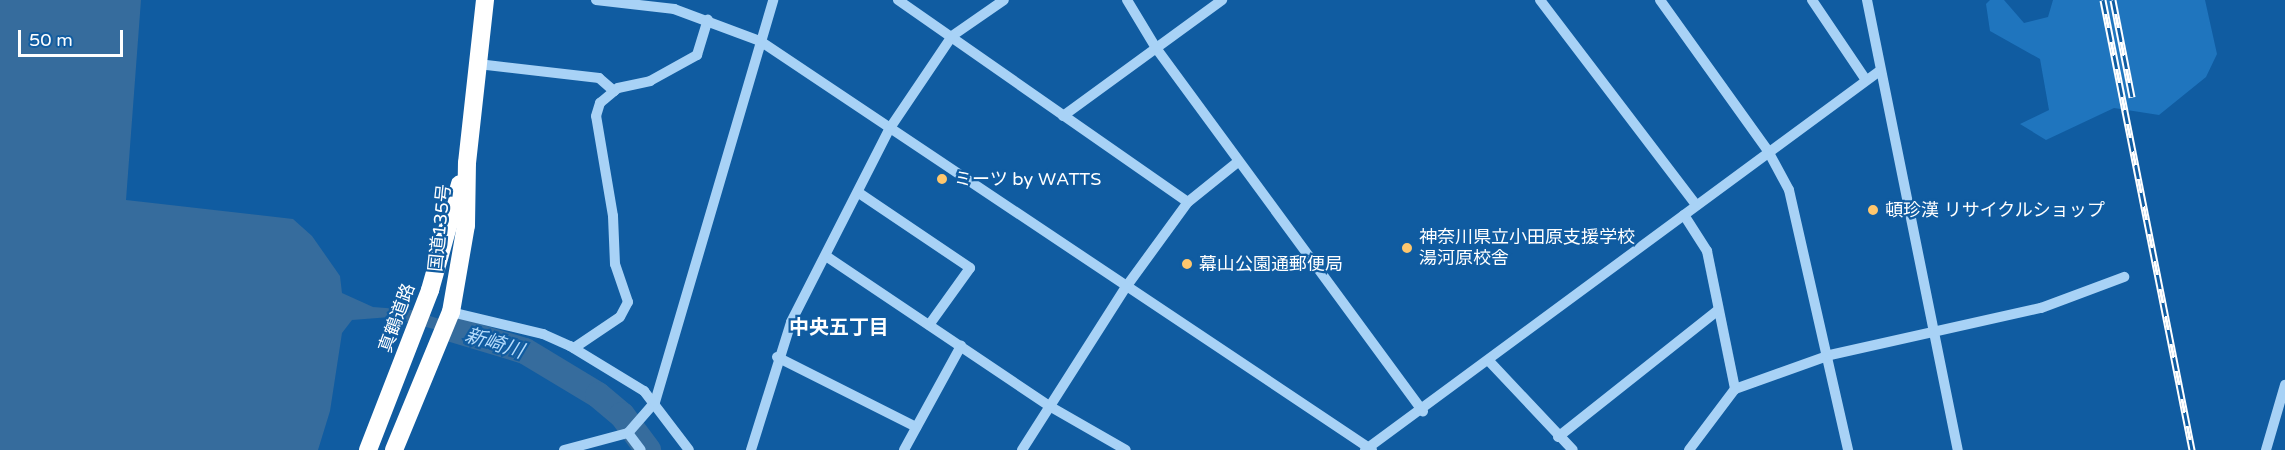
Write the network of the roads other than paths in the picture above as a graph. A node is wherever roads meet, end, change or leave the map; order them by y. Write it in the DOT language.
graph roads {
  1 [pos="485,0"];
  2 [pos="596,0"];
  3 [pos="773,0"];
  4 [pos="898,0"];
  5 [pos="1004,0"];
  6 [pos="1127,0"];
  7 [pos="1222,0"];
  8 [pos="1540,0"];
  9 [pos="1660,0"];
  10 [pos="1812,0"];
  11 [pos="1867,0"];
  12 [pos="708,20"];
  13 [pos="952,36"];
  14 [pos="760,41"];
  15 [pos="1156,48"];
  16 [pos="478,64"];
  17 [pos="1878,72"];
  18 [pos="1864,78"];
  19 [pos="614,91"];
  20 [pos="1063,116"];
  21 [pos="890,128"];
  22 [pos="1768,151"];
  23 [pos="1239,161"];
  24 [pos="467,162"];
  25 [pos="859,193"];
  26 [pos="1188,202"];
  27 [pos="1696,205"];
  28 [pos="1684,215"];
  29 [pos="826,256"];
  30 [pos="2124,277"];
  31 [pos="1126,287"];
  32 [pos="1718,310"];
  33 [pos="451,312"];
  34 [pos="929,325"];
  35 [pos="1933,334"];
  36 [pos="961,346"];
  37 [pos="574,348"];
  38 [pos="1830,356"];
  39 [pos="777,357"];
  40 [pos="1489,362"];
  41 [pos="2285,385"];
  42 [pos="1735,389"];
  43 [pos="655,402"];
  44 [pos="1051,407"];
  45 [pos="1423,411"];
  46 [pos="916,427"];
  47 [pos="628,433"];
  48 [pos="1558,437"];
  49 [pos="1368,449"];
  50 [pos="368,450"];
  51 [pos="394,450"];
  52 [pos="564,450"];
  53 [pos="641,450"];
  54 [pos="689,450"];
  55 [pos="751,450"];
  56 [pos="904,450"];
  57 [pos="1022,450"];
  58 [pos="1126,450"];
  59 [pos="1573,450"];
  60 [pos="1689,450"];
  61 [pos="1848,450"];
  62 [pos="1958,450"];
  63 [pos="2266,450"];
  1 -- 16 [label="highway, 国道135号"];
  2 -- 12 [label="street"];
  3 -- 14 [label="street"];
  4 -- 13 [label="street"];
  5 -- 13 [label="street"];
  6 -- 15 [label="street"];
  7 -- 15 [label="street"];
  8 -- 27 [label="street"];
  9 -- 22 [label="street"];
  10 -- 18 [label="street"];
  11 -- 17 [label="street"];
  12 -- 14 [label="street"];
  12 -- 19 [label="street"];
  13 -- 20 [label="street"];
  13 -- 21 [label="street"];
  14 -- 21 [label="street"];
  14 -- 43 [label="street"];
  15 -- 20 [label="street"];
  15 -- 23 [label="street"];
  16 -- 19 [label="street"];
  16 -- 24 [label="highway, 国道135号"];
  17 -- 18 [label="street"];
  17 -- 35 [label="street"];
  18 -- 22 [label="street"];
  19 -- 37 [label="street"];
  20 -- 26 [label="street"];
  21 -- 25 [label="street"];
  21 -- 31 [label="street"];
  22 -- 27 [label="street"];
  22 -- 38 [label="street"];
  23 -- 26 [label="street"];
  23 -- 45 [label="street"];
  24 -- 33 [label="highway, 国道135号"];
  24 -- 50 [label="highway, 真鶴道路"];
  25 -- 29 [label="street"];
  25 -- 34 [label="street"];
  26 -- 31 [label="street"];
  27 -- 28 [label="street"];
  28 -- 32 [label="street"];
  28 -- 40 [label="street"];
  29 -- 34 [label="street"];
  29 -- 39 [label="street"];
  30 -- 35 [label="street"];
  31 -- 44 [label="street"];
  31 -- 49 [label="street"];
  32 -- 42 [label="street"];
  32 -- 48 [label="street"];
  33 -- 37 [label="street"];
  33 -- 51 [label="highway, 国道135号"];
  34 -- 36 [label="street"];
  35 -- 38 [label="street"];
  35 -- 62 [label="street"];
  36 -- 44 [label="street"];
  36 -- 46 [label="street"];
  37 -- 43 [label="street"];
  38 -- 42 [label="street"];
  38 -- 61 [label="street"];
  39 -- 46 [label="street"];
  39 -- 55 [label="street"];
  40 -- 45 [label="street"];
  40 -- 48 [label="street"];
  41 -- 63 [label="street"];
  42 -- 60 [label="street"];
  43 -- 47 [label="street"];
  43 -- 54 [label="street"];
  44 -- 57 [label="street"];
  44 -- 58 [label="street"];
  45 -- 49 [label="street"];
  46 -- 56 [label="street"];
  47 -- 52 [label="street"];
  47 -- 53 [label="street"];
  48 -- 59 [label="street"];
}
